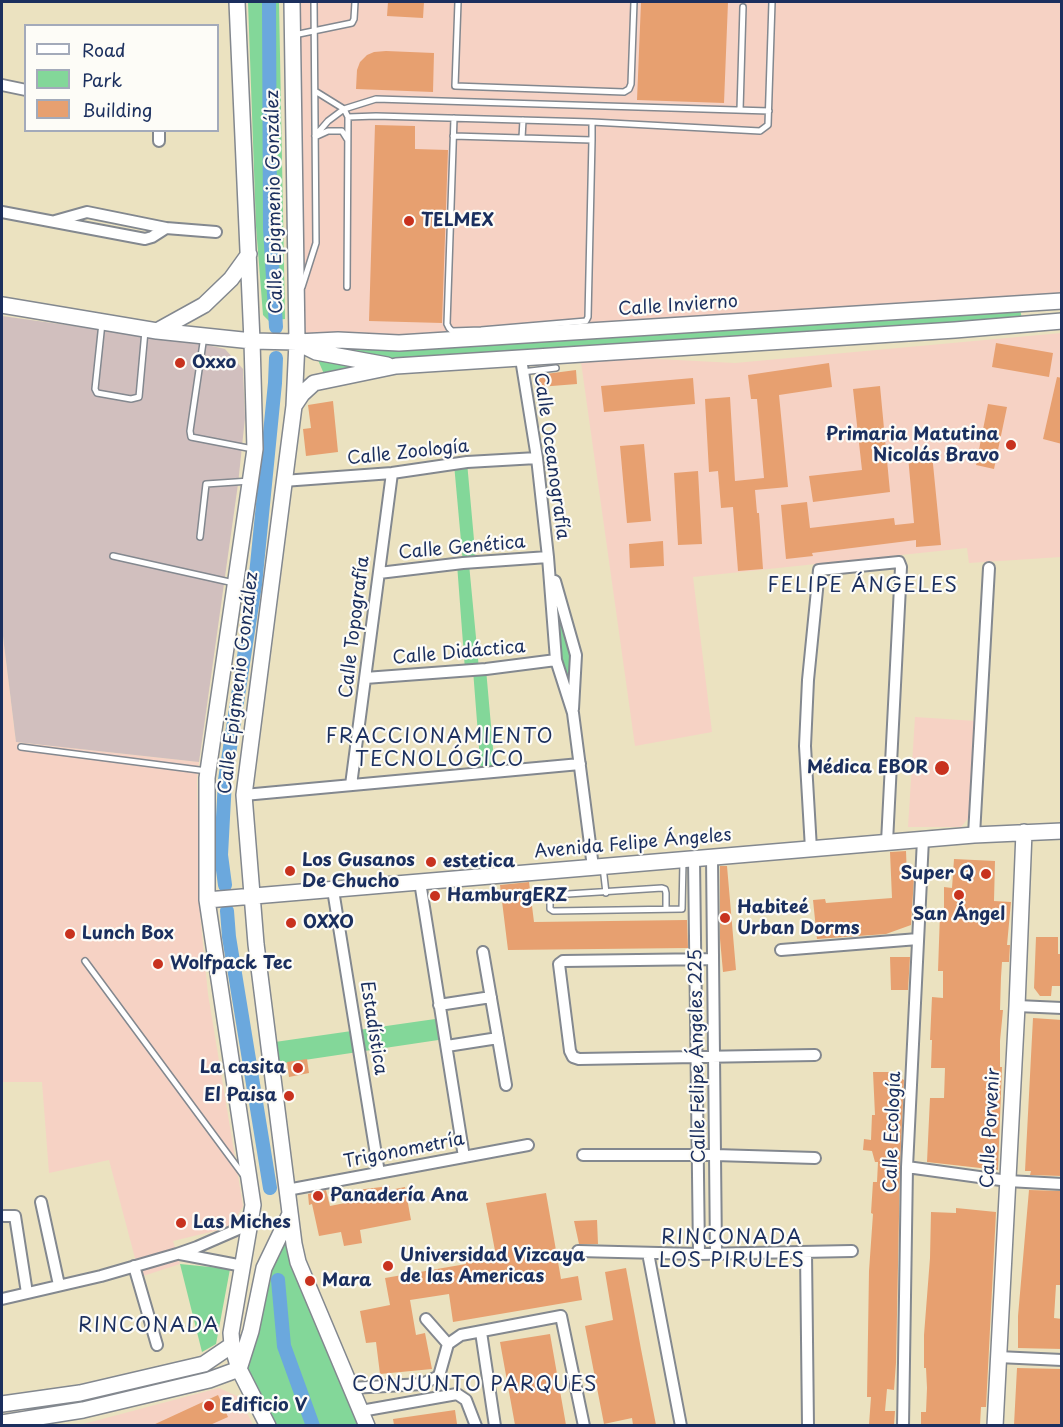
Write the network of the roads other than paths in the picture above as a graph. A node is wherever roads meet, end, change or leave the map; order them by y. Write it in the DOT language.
graph roads {
  1 [pos="237,2"];
  2 [pos="292,2"];
  3 [pos="314,2"];
  4 [pos="355,2"];
  5 [pos="458,2"];
  6 [pos="634,2"];
  7 [pos="772,2"];
  8 [pos="743,7"];
  9 [pos="313,31"];
  10 [pos="292,35"];
  11 [pos="2,85"];
  12 [pos="455,86"];
  13 [pos="524,88"];
  14 [pos="24,90"];
  15 [pos="594,90"];
  16 [pos="315,91"];
  17 [pos="455,102"];
  18 [pos="524,104"];
  19 [pos="594,106"];
  20 [pos="344,109"];
  21 [pos="740,110"];
  22 [pos="769,111"];
  23 [pos="348,117"];
  24 [pos="454,118"];
  25 [pos="523,120"];
  26 [pos="592,122"];
  27 [pos="315,136"];
  28 [pos="453,136"];
  29 [pos="522,138"];
  30 [pos="592,140"];
  31 [pos="348,141"];
  32 [pos="2,212"];
  33 [pos="52,222"];
  34 [pos="166,228"];
  35 [pos="216,232"];
  36 [pos="249,254"];
  37 [pos="347,287"];
  38 [pos="296,299"];
  39 [pos="1062,302"];
  40 [pos="4,306"];
  41 [pos="1062,321"];
  42 [pos="102,322"];
  43 [pos="151,330"];
  44 [pos="204,336"];
  45 [pos="255,341"];
  46 [pos="294,342"];
  47 [pos="396,366"];
  48 [pos="522,366"];
  49 [pos="556,368"];
  50 [pos="294,406"];
  51 [pos="255,449"];
  52 [pos="537,458"];
  53 [pos="392,473"];
  54 [pos="250,481"];
  55 [pos="283,481"];
  56 [pos="201,537"];
  57 [pos="113,556"];
  58 [pos="548,557"];
  59 [pos="989,568"];
  60 [pos="379,573"];
  61 [pos="235,584"];
  62 [pos="555,660"];
  63 [pos="365,678"];
  64 [pos="573,712"];
  65 [pos="21,747"];
  66 [pos="579,764"];
  67 [pos="208,771"];
  68 [pos="351,785"];
  69 [pos="244,795"];
  70 [pos="1062,831"];
  71 [pos="1024,832"];
  72 [pos="974,835"];
  73 [pos="923,839"];
  74 [pos="887,842"];
  75 [pos="811,849"];
  76 [pos="712,857"];
  77 [pos="688,859"];
  78 [pos="598,867"];
  79 [pos="420,882"];
  80 [pos="333,890"];
  81 [pos="606,892"];
  82 [pos="251,896"];
  83 [pos="207,900"];
  84 [pos="666,909"];
  85 [pos="918,939"];
  86 [pos="781,950"];
  87 [pos="483,952"];
  88 [pos="696,959"];
  89 [pos="713,959"];
  90 [pos="85,961"];
  91 [pos="491,997"];
  92 [pos="439,1005"];
  93 [pos="1017,1006"];
  94 [pos="1062,1008"];
  95 [pos="498,1038"];
  96 [pos="447,1046"];
  97 [pos="815,1055"];
  98 [pos="697,1056"];
  99 [pos="714,1056"];
  100 [pos="506,1084"];
  101 [pos="528,1145"];
  102 [pos="583,1155"];
  103 [pos="698,1155"];
  104 [pos="715,1155"];
  105 [pos="464,1157"];
  106 [pos="814,1158"];
  107 [pos="907,1167"];
  108 [pos="379,1173"];
  109 [pos="1008,1180"];
  110 [pos="1062,1184"];
  111 [pos="250,1185"];
  112 [pos="287,1190"];
  113 [pos="41,1202"];
  114 [pos="290,1214"];
  115 [pos="4,1216"];
  116 [pos="250,1224"];
  117 [pos="578,1251"];
  118 [pos="852,1251"];
  119 [pos="806,1252"];
  120 [pos="648,1253"];
  121 [pos="177,1254"];
  122 [pos="699,1254"];
  123 [pos="716,1254"];
  124 [pos="134,1266"];
  125 [pos="243,1266"];
  126 [pos="59,1286"];
  127 [pos="27,1293"];
  128 [pos="2,1299"];
  129 [pos="426,1319"];
  130 [pos="481,1332"];
  131 [pos="448,1344"];
  132 [pos="158,1345"];
  133 [pos="232,1345"];
  134 [pos="998,1357"];
  135 [pos="1062,1360"];
  136 [pos="239,1369"];
  137 [pos="416,1385"];
  138 [pos="351,1389"];
  139 [pos="420,1401"];
  140 [pos="2,1404"];
  141 [pos="364,1418"];
  142 [pos="2,1423"];
  143 [pos="267,1425"];
  144 [pos="476,1425"];
  145 [pos="495,1425"];
  146 [pos="584,1425"];
  147 [pos="681,1425"];
  148 [pos="808,1425"];
  149 [pos="903,1425"];
  150 [pos="995,1425"];
  1 -- 36 [label="main road, Calle Epigmenio González"];
  2 -- 10 [label="main road, Calle Epigmenio González"];
  3 -- 9 [label="lane"];
  4 -- 9 [label="lane"];
  5 -- 12 [label="lane"];
  6 -- 15 [label="lane"];
  7 -- 22 [label="lane"];
  8 -- 21 [label="lane"];
  9 -- 10 [label="lane"];
  9 -- 16 [label="lane"];
  10 -- 38 [label="main road, Calle Epigmenio González"];
  11 -- 14 [label="street"];
  12 -- 13 [label="lane"];
  12 -- 17 [label="lane"];
  13 -- 15 [label="lane"];
  13 -- 18 [label="lane"];
  15 -- 19 [label="lane"];
  16 -- 20 [label="lane"];
  16 -- 27 [label="lane"];
  17 -- 18 [label="lane"];
  17 -- 20 [label="lane"];
  18 -- 19 [label="lane"];
  19 -- 21 [label="lane"];
  20 -- 23 [label="lane"];
  20 -- 27 [label="lane"];
  21 -- 22 [label="lane"];
  22 -- 26 [label="lane"];
  23 -- 24 [label="lane"];
  23 -- 31 [label="lane"];
  24 -- 25 [label="lane"];
  24 -- 28 [label="lane"];
  25 -- 26 [label="lane"];
  25 -- 29 [label="lane"];
  26 -- 30 [label="lane"];
  27 -- 31 [label="lane"];
  27 -- 38 [label="lane"];
  28 -- 29 [label="lane"];
  28 -- 30 [label="lane"];
  29 -- 30 [label="lane"];
  31 -- 37 [label="lane"];
  32 -- 33 [label="street"];
  33 -- 34 [label="street"];
  33 -- 34 [label="street"];
  34 -- 35 [label="street"];
  36 -- 43 [label="main road"];
  36 -- 45 [label="main road, Calle Epigmenio González"];
  38 -- 46 [label="main road, Calle Epigmenio González"];
  39 -- 46 [label="main road, Calle Invierno"];
  40 -- 42 [label="main road, Calle Invierno"];
  41 -- 48 [label="main road"];
  42 -- 43 [label="main road, Calle Invierno"];
  42 -- 43 [label="lane"];
  43 -- 44 [label="main road, Calle Invierno"];
  44 -- 45 [label="main road, Calle Invierno"];
  44 -- 51 [label="lane"];
  45 -- 46 [label="main road, Calle Invierno"];
  45 -- 51 [label="main road, Calle Epigmenio González"];
  46 -- 47 [label="main road"];
  46 -- 50 [label="main road, Calle Epigmenio González"];
  47 -- 48 [label="main road"];
  47 -- 50 [label="main road"];
  48 -- 49 [label="lane"];
  48 -- 52 [label="street, Calle Oceanografía"];
  50 -- 55 [label="main road, Calle Epigmenio González"];
  51 -- 54 [label="main road, Calle Epigmenio González"];
  52 -- 53 [label="street, Calle Zoología"];
  52 -- 58 [label="street, Calle Oceanografía"];
  53 -- 55 [label="street, Calle Zoología"];
  53 -- 60 [label="street, Calle Topografía"];
  54 -- 56 [label="lane"];
  54 -- 61 [label="main road, Calle Epigmenio González"];
  55 -- 69 [label="main road, Calle Epigmenio González"];
  57 -- 61 [label="lane"];
  58 -- 60 [label="street, Calle Genética"];
  58 -- 62 [label="street, Calle Oceanografía"];
  58 -- 64 [label="street, Calle Oceanografía"];
  59 -- 72 [label="street"];
  60 -- 63 [label="street, Calle Topografía"];
  61 -- 67 [label="main road, Calle Epigmenio González"];
  62 -- 63 [label="street, Calle Didáctica"];
  62 -- 64 [label="street, Calle Oceanografía"];
  63 -- 68 [label="street, Calle Topografía"];
  64 -- 66 [label="street, Calle Oceanografía"];
  65 -- 67 [label="lane"];
  66 -- 68 [label="street"];
  66 -- 78 [label="street, Calle Oceanografía"];
  67 -- 83 [label="main road, Calle Epigmenio González"];
  68 -- 69 [label="street"];
  69 -- 82 [label="main road, Calle Epigmenio González"];
  70 -- 71 [label="main road, Avenida Felipe Ángeles"];
  71 -- 72 [label="main road, Avenida Felipe Ángeles"];
  71 -- 93 [label="main road, Calle Porvenir"];
  72 -- 73 [label="main road, Avenida Felipe Ángeles"];
  73 -- 74 [label="main road, Avenida Felipe Ángeles"];
  73 -- 85 [label="street, Calle Ecología"];
  74 -- 75 [label="main road, Avenida Felipe Ángeles"];
  74 -- 75 [label="street"];
  75 -- 76 [label="main road, Avenida Felipe Ángeles"];
  76 -- 77 [label="main road, Avenida Felipe Ángeles"];
  76 -- 89 [label="street, Calle Felipe Ángeles 225"];
  77 -- 78 [label="main road, Avenida Felipe Ángeles"];
  77 -- 84 [label="lane"];
  77 -- 88 [label="street, Calle Felipe Ángeles 225"];
  78 -- 79 [label="main road, Avenida Felipe Ángeles"];
  78 -- 81 [label="lane"];
  79 -- 80 [label="main road, Avenida Felipe Ángeles"];
  79 -- 92 [label="street"];
  80 -- 82 [label="main road, Avenida Felipe Ángeles"];
  80 -- 108 [label="street, Estadística"];
  81 -- 84 [label="lane"];
  81 -- 84 [label="lane"];
  82 -- 83 [label="main road, Avenida Felipe Ángeles"];
  82 -- 112 [label="main road, Calle Epigmenio González"];
  83 -- 111 [label="main road, Calle Epigmenio González"];
  85 -- 86 [label="street"];
  85 -- 107 [label="street, Calle Ecología"];
  87 -- 91 [label="street"];
  88 -- 89 [label="street"];
  88 -- 98 [label="street, Calle Felipe Ángeles 225"];
  88 -- 98 [label="street"];
  89 -- 99 [label="street, Calle Felipe Ángeles 225"];
  90 -- 111 [label="lane"];
  91 -- 92 [label="street"];
  91 -- 95 [label="street"];
  92 -- 96 [label="street"];
  93 -- 94 [label="street"];
  93 -- 109 [label="main road, Calle Porvenir"];
  95 -- 96 [label="street"];
  95 -- 100 [label="street"];
  96 -- 105 [label="street"];
  97 -- 99 [label="street"];
  98 -- 99 [label="street"];
  98 -- 103 [label="street, Calle Felipe Ángeles 225"];
  99 -- 104 [label="street, Calle Felipe Ángeles 225"];
  101 -- 105 [label="street, Trigonometría"];
  102 -- 103 [label="street"];
  103 -- 104 [label="street"];
  103 -- 122 [label="street, Calle Felipe Ángeles 225"];
  104 -- 106 [label="street"];
  104 -- 123 [label="street, Calle Felipe Ángeles 225"];
  105 -- 108 [label="street, Trigonometría"];
  107 -- 109 [label="street"];
  107 -- 149 [label="street, Calle Ecología"];
  108 -- 112 [label="street, Trigonometría"];
  109 -- 110 [label="street"];
  109 -- 134 [label="main road, Calle Porvenir"];
  111 -- 116 [label="main road, Calle Epigmenio González"];
  112 -- 114 [label="main road, Calle Epigmenio González"];
  113 -- 126 [label="street"];
  114 -- 136 [label="main road"];
  114 -- 138 [label="main road, Calle Epigmenio González"];
  115 -- 127 [label="street"];
  116 -- 121 [label="street"];
  116 -- 125 [label="main road, Calle Epigmenio González"];
  117 -- 120 [label="street"];
  118 -- 119 [label="street"];
  119 -- 123 [label="street"];
  119 -- 148 [label="street"];
  120 -- 122 [label="street"];
  120 -- 147 [label="street"];
  121 -- 124 [label="street"];
  121 -- 125 [label="street"];
  122 -- 123 [label="street"];
  124 -- 126 [label="street"];
  124 -- 132 [label="street"];
  125 -- 133 [label="main road, Calle Epigmenio González"];
  126 -- 127 [label="street"];
  127 -- 128 [label="street"];
  129 -- 131 [label="street"];
  130 -- 131 [label="street"];
  130 -- 145 [label="street"];
  130 -- 146 [label="street"];
  131 -- 137 [label="street"];
  133 -- 136 [label="main road, Calle Epigmenio González"];
  133 -- 140 [label="main road"];
  134 -- 135 [label="street"];
  134 -- 150 [label="main road, Calle Porvenir"];
  136 -- 142 [label="main road"];
  136 -- 143 [label="main road, Calle Epigmenio González"];
  137 -- 138 [label="street"];
  137 -- 139 [label="street"];
  138 -- 141 [label="main road, Calle Epigmenio González"];
  139 -- 141 [label="street"];
  139 -- 144 [label="street"];
}
